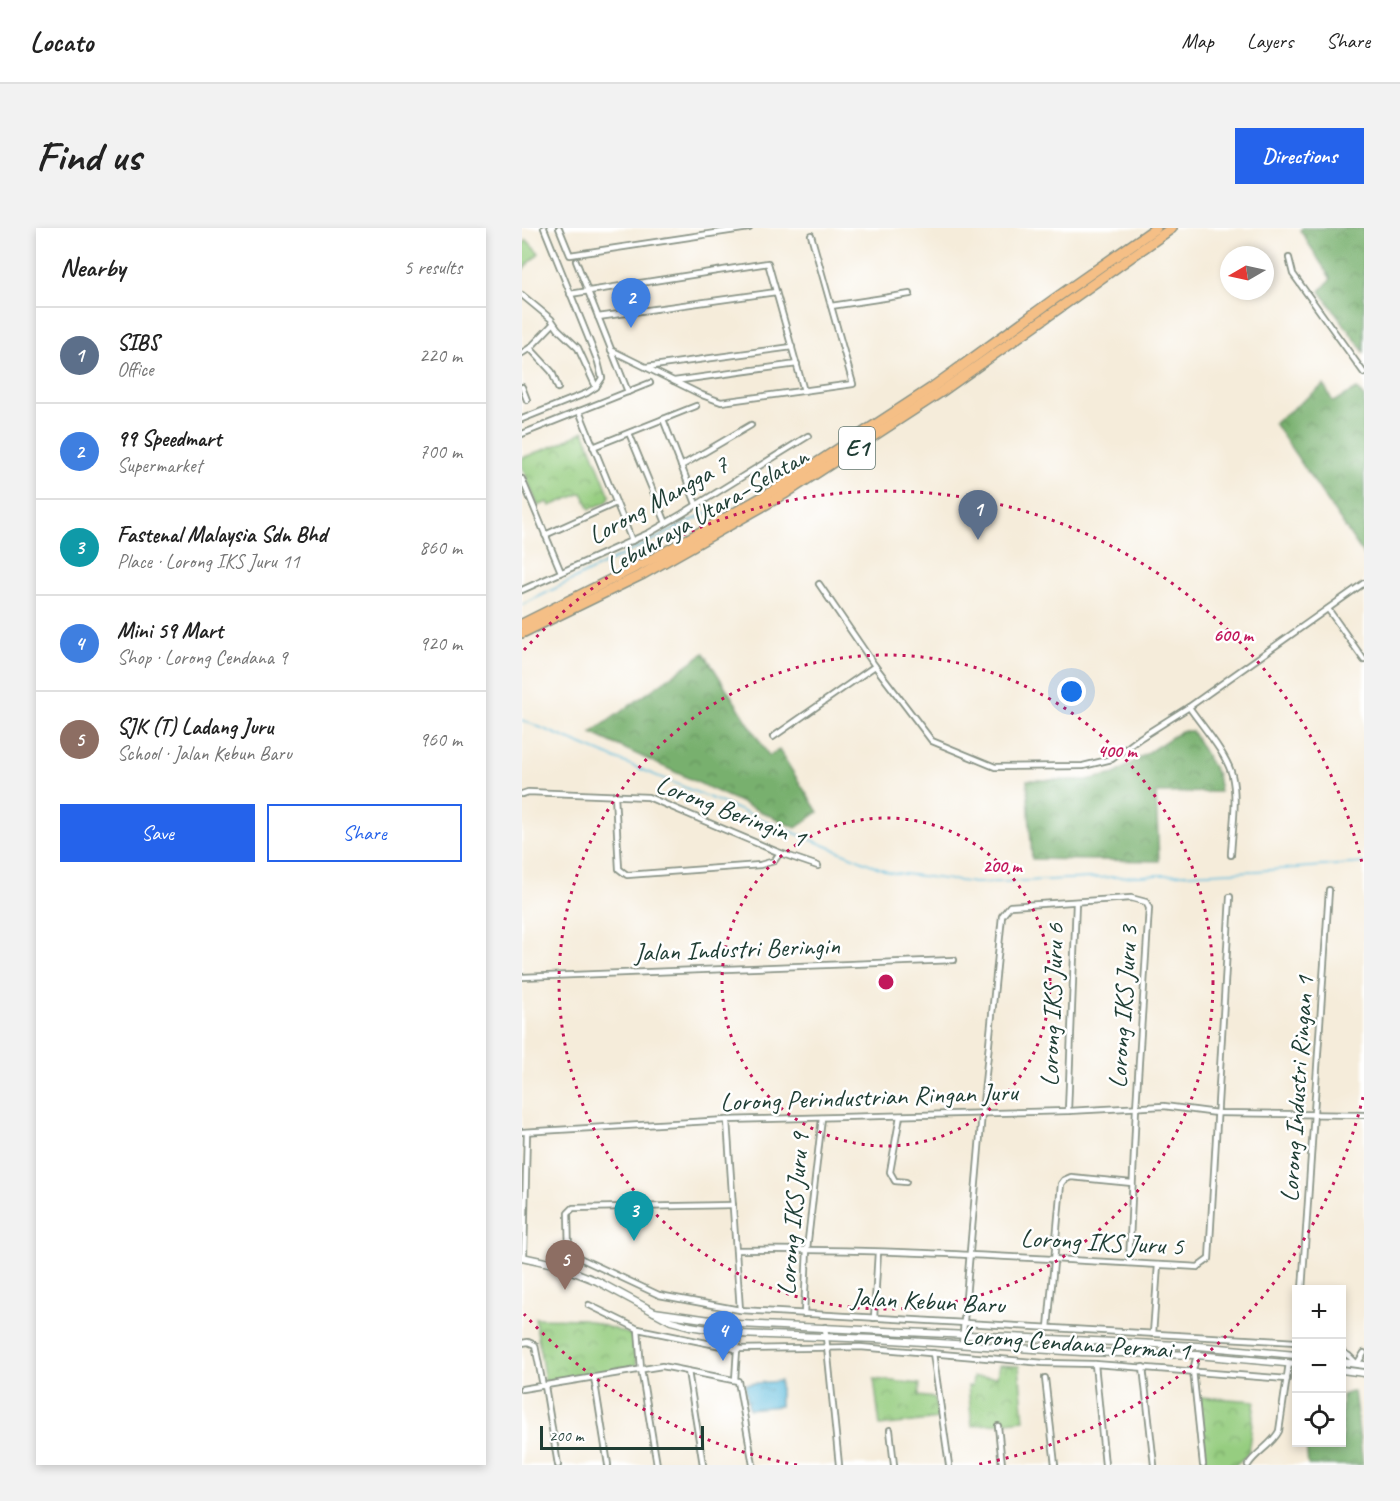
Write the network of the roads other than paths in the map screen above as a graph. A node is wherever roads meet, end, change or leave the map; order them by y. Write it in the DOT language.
graph roads {
  1 [pos="544,228"];
  2 [pos="559,228"];
  3 [pos="749,228"];
  4 [pos="1156,228"];
  5 [pos="1172,228"];
  6 [pos="811,235"];
  7 [pos="1289,258"];
  8 [pos="576,261"];
  9 [pos="587,290"];
  10 [pos="776,292"];
  11 [pos="570,294"];
  12 [pos="910,294"];
  13 [pos="522,295"];
  14 [pos="831,306"];
  15 [pos="598,317"];
  16 [pos="553,324"];
  17 [pos="792,347"];
  18 [pos="530,348"];
  19 [pos="611,350"];
  20 [pos="522,353"];
  21 [pos="628,358"];
  22 [pos="617,364"];
  23 [pos="796,364"];
  24 [pos="645,367"];
  25 [pos="1364,373"];
  26 [pos="674,381"];
  27 [pos="650,383"];
  28 [pos="522,387"];
  29 [pos="596,387"];
  30 [pos="558,388"];
  31 [pos="804,391"];
  32 [pos="628,392"];
  33 [pos="527,400"];
  34 [pos="696,406"];
  35 [pos="579,411"];
  36 [pos="522,419"];
  37 [pos="663,419"];
  38 [pos="751,425"];
  39 [pos="629,433"];
  40 [pos="522,434"];
  41 [pos="808,436"];
  42 [pos="593,447"];
  43 [pos="681,466"];
  44 [pos="522,481"];
  45 [pos="616,503"];
  46 [pos="696,504"];
  47 [pos="666,523"];
  48 [pos="545,535"];
  49 [pos="632,541"];
  50 [pos="561,572"];
  51 [pos="1364,583"];
  52 [pos="819,584"];
  53 [pos="522,590"];
  54 [pos="1328,609"];
  55 [pos="522,624"];
  56 [pos="522,633"];
  57 [pos="1364,660"];
  58 [pos="874,666"];
  59 [pos="1189,707"];
  60 [pos="773,737"];
  61 [pos="522,794"];
  62 [pos="615,795"];
  63 [pos="780,853"];
  64 [pos="1231,855"];
  65 [pos="818,866"];
  66 [pos="1329,890"];
  67 [pos="1230,897"];
  68 [pos="1076,902"];
  69 [pos="954,960"];
  70 [pos="522,977"];
  71 [pos="1136,1108"];
  72 [pos="1068,1111"];
  73 [pos="982,1113"];
  74 [pos="1217,1113"];
  75 [pos="1364,1115"];
  76 [pos="900,1116"];
  77 [pos="1315,1116"];
  78 [pos="822,1118"];
  79 [pos="727,1120"];
  80 [pos="525,1132"];
  81 [pos="906,1182"];
  82 [pos="1132,1183"];
  83 [pos="733,1205"];
  84 [pos="807,1249"];
  85 [pos="736,1250"];
  86 [pos="878,1252"];
  87 [pos="569,1253"];
  88 [pos="970,1254"];
  89 [pos="523,1257"];
  90 [pos="1053,1259"];
  91 [pos="1129,1263"];
  92 [pos="1158,1264"];
  93 [pos="566,1268"];
  94 [pos="1302,1285"];
  95 [pos="589,1305"];
  96 [pos="740,1310"];
  97 [pos="653,1311"];
  98 [pos="804,1314"];
  99 [pos="874,1318"];
  100 [pos="964,1323"];
  101 [pos="825,1327"];
  102 [pos="1048,1328"];
  103 [pos="638,1329"];
  104 [pos="738,1334"];
  105 [pos="1153,1334"];
  106 [pos="963,1335"];
  107 [pos="826,1336"];
  108 [pos="1255,1339"];
  109 [pos="1292,1342"];
  110 [pos="522,1344"];
  111 [pos="962,1344"];
  112 [pos="979,1345"];
  113 [pos="826,1346"];
  114 [pos="736,1349"];
  115 [pos="1254,1351"];
  116 [pos="933,1353"];
  117 [pos="1363,1353"];
  118 [pos="1292,1354"];
  119 [pos="1197,1355"];
  120 [pos="1346,1355"];
  121 [pos="978,1357"];
  122 [pos="1292,1363"];
  123 [pos="1095,1364"];
  124 [pos="1360,1365"];
  125 [pos="1292,1366"];
  126 [pos="1143,1367"];
  127 [pos="641,1369"];
  128 [pos="1192,1370"];
  129 [pos="1346,1370"];
  130 [pos="688,1371"];
  131 [pos="1364,1372"];
  132 [pos="594,1377"];
  133 [pos="1045,1378"];
  134 [pos="1287,1379"];
  135 [pos="736,1380"];
  136 [pos="544,1386"];
  137 [pos="522,1389"];
  138 [pos="998,1426"];
  139 [pos="890,1430"];
  140 [pos="558,1465"];
  141 [pos="608,1465"];
  142 [pos="657,1465"];
  143 [pos="703,1465"];
  144 [pos="753,1465"];
  145 [pos="839,1465"];
  146 [pos="894,1465"];
  147 [pos="949,1465"];
  148 [pos="1002,1465"];
  149 [pos="1055,1465"];
  150 [pos="1106,1465"];
  151 [pos="1154,1465"];
  152 [pos="1203,1465"];
  153 [pos="1248,1465"];
  1 -- 11 [label="street"];
  2 -- 3 [label="street"];
  4 -- 55 [label="highway, Lebuhraya Utara–Selatan / E1"];
  5 -- 56 [label="highway, Lebuhraya Utara–Selatan / E1"];
  6 -- 14 [label="street"];
  7 -- 25 [label="street"];
  8 -- 9 [label="street"];
  9 -- 10 [label="street"];
  9 -- 11 [label="street"];
  9 -- 15 [label="street"];
  10 -- 15 [label="street"];
  10 -- 17 [label="street"];
  11 -- 29 [label="street"];
  12 -- 14 [label="street"];
  13 -- 16 [label="street"];
  14 -- 31 [label="street"];
  15 -- 19 [label="street"];
  16 -- 18 [label="street"];
  16 -- 29 [label="street"];
  17 -- 23 [label="street"];
  17 -- 24 [label="street"];
  18 -- 20 [label="street"];
  18 -- 30 [label="street"];
  19 -- 21 [label="street"];
  19 -- 22 [label="street"];
  21 -- 22 [label="street"];
  21 -- 24 [label="street"];
  22 -- 32 [label="street"];
  23 -- 26 [label="street"];
  23 -- 31 [label="street"];
  24 -- 26 [label="street"];
  26 -- 31 [label="street"];
  27 -- 32 [label="street"];
  28 -- 33 [label="street"];
  29 -- 36 [label="street"];
  32 -- 35 [label="street"];
  34 -- 37 [label="street"];
  35 -- 40 [label="street"];
  35 -- 42 [label="street"];
  37 -- 39 [label="street"];
  37 -- 43 [label="street"];
  38 -- 43 [label="street"];
  39 -- 42 [label="street"];
  39 -- 47 [label="street"];
  41 -- 46 [label="street, Lorong Mangga 7"];
  42 -- 45 [label="street"];
  43 -- 46 [label="street"];
  44 -- 48 [label="street"];
  45 -- 48 [label="street"];
  45 -- 49 [label="street"];
  46 -- 47 [label="street, Lorong Mangga 7"];
  47 -- 49 [label="street, Lorong Mangga 7"];
  48 -- 50 [label="street"];
  49 -- 50 [label="street, Lorong Mangga 7"];
  50 -- 53 [label="street, Lorong Mangga 7"];
  51 -- 54 [label="street"];
  52 -- 58 [label="street"];
  54 -- 57 [label="street"];
  54 -- 59 [label="street"];
  58 -- 59 [label="street"];
  58 -- 60 [label="street"];
  59 -- 64 [label="street"];
  61 -- 62 [label="street, Lorong Beringin 1"];
  62 -- 63 [label="street, Lorong Beringin 1"];
  62 -- 63 [label="street"];
  63 -- 65 [label="street, Lorong Beringin 1"];
  66 -- 77 [label="street, Lorong Industri Ringan 1"];
  67 -- 74 [label="street, Lorong IKS Juru 5"];
  68 -- 71 [label="street, Lorong IKS Juru 3"];
  68 -- 72 [label="street, Lorong IKS Juru 6"];
  68 -- 73 [label="street"];
  69 -- 70 [label="street, Jalan Industri Beringin"];
  71 -- 72 [label="street, Lorong Perindustrian Ringan Juru"];
  71 -- 74 [label="street, Lorong Perindustrian Ringan Juru"];
  71 -- 82 [label="street, Lorong IKS Juru 3"];
  72 -- 73 [label="street, Lorong Perindustrian Ringan Juru"];
  73 -- 76 [label="street, Lorong Perindustrian Ringan Juru"];
  73 -- 88 [label="street"];
  74 -- 77 [label="street, Lorong Perindustrian Ringan Juru"];
  74 -- 92 [label="street, Lorong IKS Juru 5"];
  75 -- 77 [label="street, Lorong Perindustrian Ringan Juru"];
  76 -- 78 [label="street, Lorong Perindustrian Ringan Juru"];
  76 -- 81 [label="street"];
  77 -- 94 [label="street, Lorong Industri Ringan 1"];
  78 -- 79 [label="street, Lorong Perindustrian Ringan Juru"];
  78 -- 84 [label="street, Lorong IKS Juru 9"];
  79 -- 80 [label="street, Lorong Perindustrian Ringan Juru"];
  79 -- 83 [label="street"];
  80 -- 89 [label="street"];
  82 -- 90 [label="street"];
  82 -- 91 [label="street, Lorong IKS Juru 3"];
  83 -- 85 [label="street"];
  83 -- 87 [label="street"];
  84 -- 85 [label="street, Lorong IKS Juru 5"];
  84 -- 86 [label="street, Lorong IKS Juru 5"];
  84 -- 98 [label="street, Lorong IKS Juru 9"];
  85 -- 96 [label="street"];
  86 -- 88 [label="street, Lorong IKS Juru 5"];
  86 -- 99 [label="street"];
  87 -- 93 [label="street"];
  87 -- 96 [label="street, Jalan Kebun Baru"];
  88 -- 90 [label="street, Lorong IKS Juru 5"];
  88 -- 100 [label="street"];
  89 -- 93 [label="street, Jalan Kebun Baru"];
  90 -- 91 [label="street, Lorong IKS Juru 5"];
  90 -- 102 [label="street"];
  91 -- 92 [label="street, Lorong IKS Juru 5"];
  92 -- 105 [label="street"];
  93 -- 97 [label="street, Jalan Kebun Baru"];
  95 -- 103 [label="street, Lorong Cendana Permai 1"];
  96 -- 98 [label="street, Jalan Kebun Baru"];
  97 -- 101 [label="street, Jalan Kebun Baru"];
  97 -- 104 [label="street, Jalan Kebun Baru"];
  98 -- 99 [label="street, Jalan Kebun Baru"];
  99 -- 100 [label="street, Jalan Kebun Baru"];
  100 -- 102 [label="street, Jalan Kebun Baru"];
  100 -- 106 [label="street"];
  101 -- 106 [label="street, Jalan Kebun Baru"];
  101 -- 107 [label="street"];
  102 -- 105 [label="street, Jalan Kebun Baru"];
  103 -- 114 [label="street, Lorong Cendana Permai 1"];
  103 -- 127 [label="street"];
  104 -- 107 [label="street, Jalan Kebun Baru"];
  104 -- 114 [label="street"];
  105 -- 108 [label="street, Jalan Kebun Baru"];
  106 -- 111 [label="street"];
  106 -- 115 [label="street, Jalan Kebun Baru"];
  107 -- 111 [label="street, Jalan Kebun Baru"];
  107 -- 113 [label="street"];
  108 -- 109 [label="street, Jalan Kebun Baru"];
  108 -- 115 [label="street"];
  110 -- 136 [label="street"];
  111 -- 112 [label="street, Jalan Kebun Baru"];
  112 -- 119 [label="street, Jalan Kebun Baru"];
  112 -- 121 [label="street"];
  113 -- 114 [label="street, Lorong Cendana Permai 1"];
  113 -- 116 [label="street, Lorong Cendana Permai 1"];
  113 -- 145 [label="street"];
  114 -- 135 [label="street"];
  115 -- 118 [label="street, Jalan Kebun Baru"];
  116 -- 121 [label="street, Lorong Cendana Permai 1"];
  116 -- 147 [label="street"];
  117 -- 124 [label="street"];
  119 -- 122 [label="street, Jalan Kebun Baru"];
  119 -- 128 [label="street"];
  120 -- 124 [label="street"];
  121 -- 123 [label="street, Lorong Cendana Permai 1"];
  123 -- 126 [label="street, Lorong Cendana Permai 1"];
  123 -- 150 [label="street"];
  125 -- 134 [label="street"];
  126 -- 128 [label="street, Lorong Cendana Permai 1"];
  126 -- 151 [label="street"];
  127 -- 130 [label="street"];
  127 -- 132 [label="street"];
  127 -- 142 [label="street"];
  128 -- 134 [label="street, Lorong Cendana Permai 1"];
  128 -- 152 [label="street"];
  129 -- 131 [label="street"];
  130 -- 135 [label="street"];
  130 -- 143 [label="street"];
  132 -- 136 [label="street"];
  132 -- 141 [label="street"];
  133 -- 149 [label="street"];
  134 -- 153 [label="street"];
  135 -- 144 [label="street"];
  136 -- 137 [label="street"];
  136 -- 140 [label="street"];
  138 -- 148 [label="street"];
  139 -- 146 [label="street"];
}
